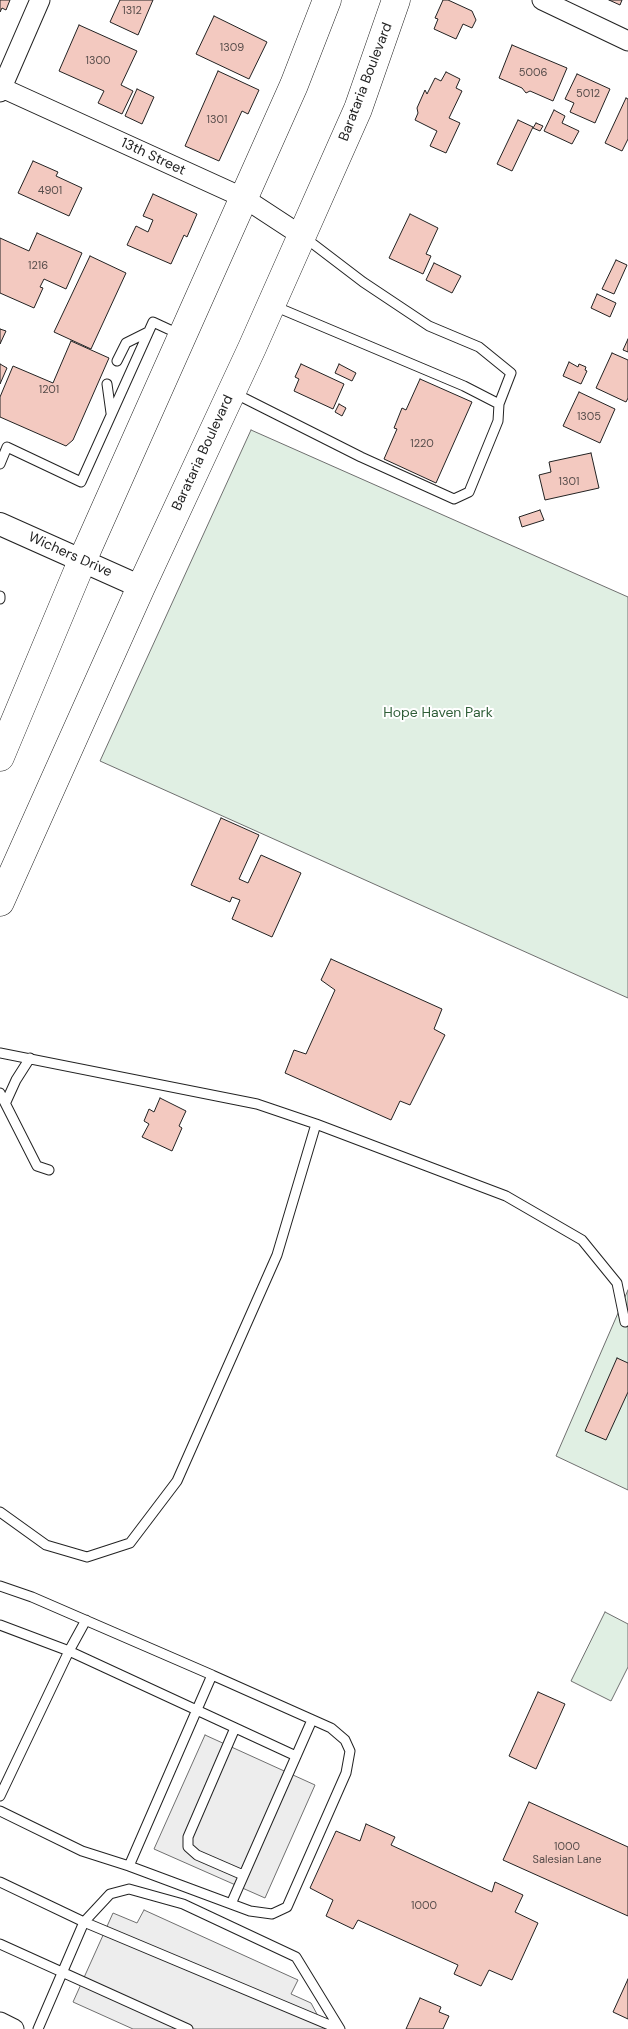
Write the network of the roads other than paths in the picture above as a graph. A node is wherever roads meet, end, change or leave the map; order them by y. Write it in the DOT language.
graph roads {
  1 [pos="40,0"];
  2 [pos="327,0"];
  3 [pos="396,0"];
  4 [pos="542,0"];
  5 [pos="628,41"];
  6 [pos="1,89"];
  7 [pos="244,198"];
  8 [pos="302,236"];
  9 [pos="271,305"];
  10 [pos="148,332"];
  11 [pos="183,335"];
  12 [pos="117,361"];
  13 [pos="107,384"];
  14 [pos="231,392"];
  15 [pos="499,404"];
  16 [pos="112,414"];
  17 [pos="0,464"];
  18 [pos="0,524"];
  19 [pos="82,561"];
  20 [pos="140,587"];
  21 [pos="1,752"];
  22 [pos="0,902"];
  23 [pos="0,1053"];
  24 [pos="30,1058"];
  25 [pos="0,1093"];
  26 [pos="6,1102"];
  27 [pos="316,1124"];
  28 [pos="50,1170"];
  29 [pos="625,1322"];
  30 [pos="0,1512"];
  31 [pos="0,1586"];
  32 [pos="86,1620"];
  33 [pos="0,1625"];
  34 [pos="69,1651"];
  35 [pos="212,1675"];
  36 [pos="198,1711"];
  37 [pos="312,1720"];
  38 [pos="235,1728"];
  39 [pos="296,1756"];
  40 [pos="0,1796"];
  41 [pos="0,1811"];
  42 [pos="129,1866"];
  43 [pos="244,1875"];
  44 [pos="0,1882"];
  45 [pos="231,1904"];
  46 [pos="84,1922"];
  47 [pos="0,1944"];
  48 [pos="63,1973"];
  49 [pos="0,2022"];
  50 [pos="14,2029"];
  51 [pos="38,2029"];
  52 [pos="188,2029"];
  53 [pos="339,2029"];
  1 -- 6 [label="street"];
  2 -- 7 [label="main road"];
  3 -- 8 [label="main road, Barataria Boulevard"];
  4 -- 5 [label="street"];
  6 -- 7 [label="street, 13th Street"];
  7 -- 8 [label="street, 13th Street"];
  7 -- 11 [label="main road"];
  8 -- 9 [label="main road, Barataria Boulevard"];
  8 -- 15 [label="lane"];
  9 -- 14 [label="main road, Barataria Boulevard"];
  9 -- 15 [label="lane"];
  10 -- 11 [label="lane"];
  10 -- 12 [label="lane"];
  10 -- 16 [label="lane"];
  11 -- 19 [label="main road"];
  13 -- 16 [label="lane"];
  14 -- 15 [label="lane"];
  14 -- 20 [label="main road, Barataria Boulevard"];
  16 -- 17 [label="lane"];
  18 -- 19 [label="street, Wichers Drive"];
  19 -- 20 [label="street, Wichers Drive"];
  19 -- 21 [label="main road"];
  20 -- 22 [label="main road, Barataria Boulevard"];
  23 -- 24 [label="lane"];
  24 -- 26 [label="lane"];
  24 -- 27 [label="lane"];
  25 -- 26 [label="lane"];
  26 -- 28 [label="lane"];
  27 -- 29 [label="lane"];
  27 -- 30 [label="lane"];
  31 -- 32 [label="lane"];
  32 -- 34 [label="lane"];
  32 -- 35 [label="lane"];
  33 -- 34 [label="lane"];
  34 -- 36 [label="lane"];
  34 -- 40 [label="lane"];
  35 -- 36 [label="lane"];
  35 -- 37 [label="lane"];
  36 -- 38 [label="lane"];
  36 -- 42 [label="lane"];
  37 -- 39 [label="lane"];
  37 -- 45 [label="lane"];
  38 -- 39 [label="lane"];
  38 -- 43 [label="lane"];
  39 -- 43 [label="lane"];
  41 -- 42 [label="lane"];
  42 -- 45 [label="lane"];
  43 -- 45 [label="lane"];
  44 -- 46 [label="lane"];
  46 -- 48 [label="lane"];
  46 -- 53 [label="lane"];
  46 -- 53 [label="lane"];
  47 -- 48 [label="lane"];
  48 -- 51 [label="lane"];
  48 -- 52 [label="lane"];
  49 -- 50 [label="street"];
}
